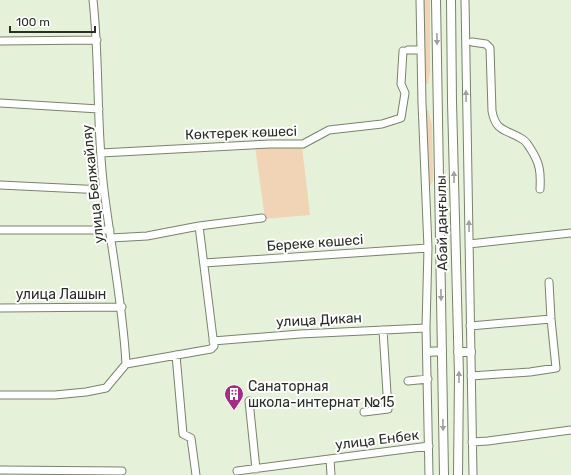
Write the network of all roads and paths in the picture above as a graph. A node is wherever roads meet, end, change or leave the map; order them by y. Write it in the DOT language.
graph roads {
  1 [pos="93,0"];
  2 [pos="420,0"];
  3 [pos="436,0"];
  4 [pos="451,0"];
  5 [pos="465,0"];
  6 [pos="97,40"];
  7 [pos="0,41"];
  8 [pos="472,42"];
  9 [pos="421,50"];
  10 [pos="0,103"];
  11 [pos="99,109"];
  12 [pos="101,153"];
  13 [pos="0,185"];
  14 [pos="104,190"];
  15 [pos="540,190"];
  16 [pos="262,218"];
  17 [pos="199,226"];
  18 [pos="0,230"];
  19 [pos="110,230"];
  20 [pos="571,233"];
  21 [pos="111,238"];
  22 [pos="469,244"];
  23 [pos="428,248"];
  24 [pos="204,263"];
  25 [pos="548,282"];
  26 [pos="122,307"];
  27 [pos="0,308"];
  28 [pos="550,319"];
  29 [pos="470,326"];
  30 [pos="426,328"];
  31 [pos="383,330"];
  32 [pos="213,341"];
  33 [pos="442,351"];
  34 [pos="427,352"];
  35 [pos="458,352"];
  36 [pos="471,352"];
  37 [pos="176,355"];
  38 [pos="126,364"];
  39 [pos="471,376"];
  40 [pos="428,378"];
  41 [pos="408,381"];
  42 [pos="0,395"];
  43 [pos="249,401"];
  44 [pos="364,412"];
  45 [pos="571,430"];
  46 [pos="472,442"];
  47 [pos="429,446"];
  48 [pos="329,459"];
  49 [pos="256,469"];
  50 [pos="0,470"];
  51 [pos="122,471"];
  52 [pos="237,471"];
  53 [pos="196,475"];
  54 [pos="331,475"];
  55 [pos="429,475"];
  56 [pos="444,475"];
  57 [pos="458,475"];
  58 [pos="473,475"];
  1 -- 6 [label="street, улица Белжайляу"];
  2 -- 9 [label="street"];
  3 -- 33 [label="main road, one-way"];
  35 -- 4 [label="main road, Абай даңғылы, one-way"];
  22 -- 5 [label="street, one-way"];
  6 -- 7 [label="street"];
  6 -- 11 [label="street, улица Белжайляу"];
  8 -- 15 [label="street"];
  9 -- 12 [label="street, Көктерек көшесі"];
  9 -- 23 [label="street"];
  10 -- 11 [label="street"];
  11 -- 12 [label="street, улица Белжайляу"];
  12 -- 14 [label="street, улица Белжайляу"];
  13 -- 14 [label="street"];
  14 -- 19 [label="street, улица Белжайляу"];
  16 -- 17 [label="street"];
  17 -- 21 [label="street"];
  17 -- 24 [label="street"];
  18 -- 19 [label="street"];
  19 -- 21 [label="street, улица Белжайляу"];
  20 -- 22 [label="street"];
  21 -- 26 [label="street, улица Белжайляу"];
  22 -- 29 [label="street"];
  23 -- 24 [label="street, Береке көшесі"];
  23 -- 30 [label="street"];
  24 -- 32 [label="street"];
  25 -- 28 [label="street"];
  26 -- 27 [label="street, улица Лашын"];
  26 -- 38 [label="street, улица Белжайляу"];
  28 -- 29 [label="street"];
  28 -- 39 [label="street"];
  29 -- 36 [label="street"];
  30 -- 31 [label="street, улица Дикан"];
  30 -- 34 [label="street"];
  31 -- 32 [label="street, улица Дикан"];
  31 -- 44 [label="street"];
  32 -- 37 [label="street"];
  33 -- 34 [label="main road"];
  33 -- 56 [label="main road, one-way"];
  34 -- 40 [label="street"];
  35 -- 36 [label="main road"];
  57 -- 35 [label="main road, Абай даңғылы, one-way"];
  36 -- 39 [label="street"];
  37 -- 38 [label="street"];
  37 -- 53 [label="street"];
  38 -- 42 [label="street"];
  39 -- 46 [label="street"];
  40 -- 41 [label="street"];
  40 -- 47 [label="street"];
  43 -- 49 [label="street"];
  45 -- 46 [label="street"];
  46 -- 58 [label="street"];
  47 -- 48 [label="street, улица Енбек"];
  47 -- 55 [label="street"];
  48 -- 49 [label="street, улица Енбек"];
  48 -- 54 [label="street"];
  49 -- 52 [label="street, улица Енбек"];
  50 -- 51 [label="street"];
}
